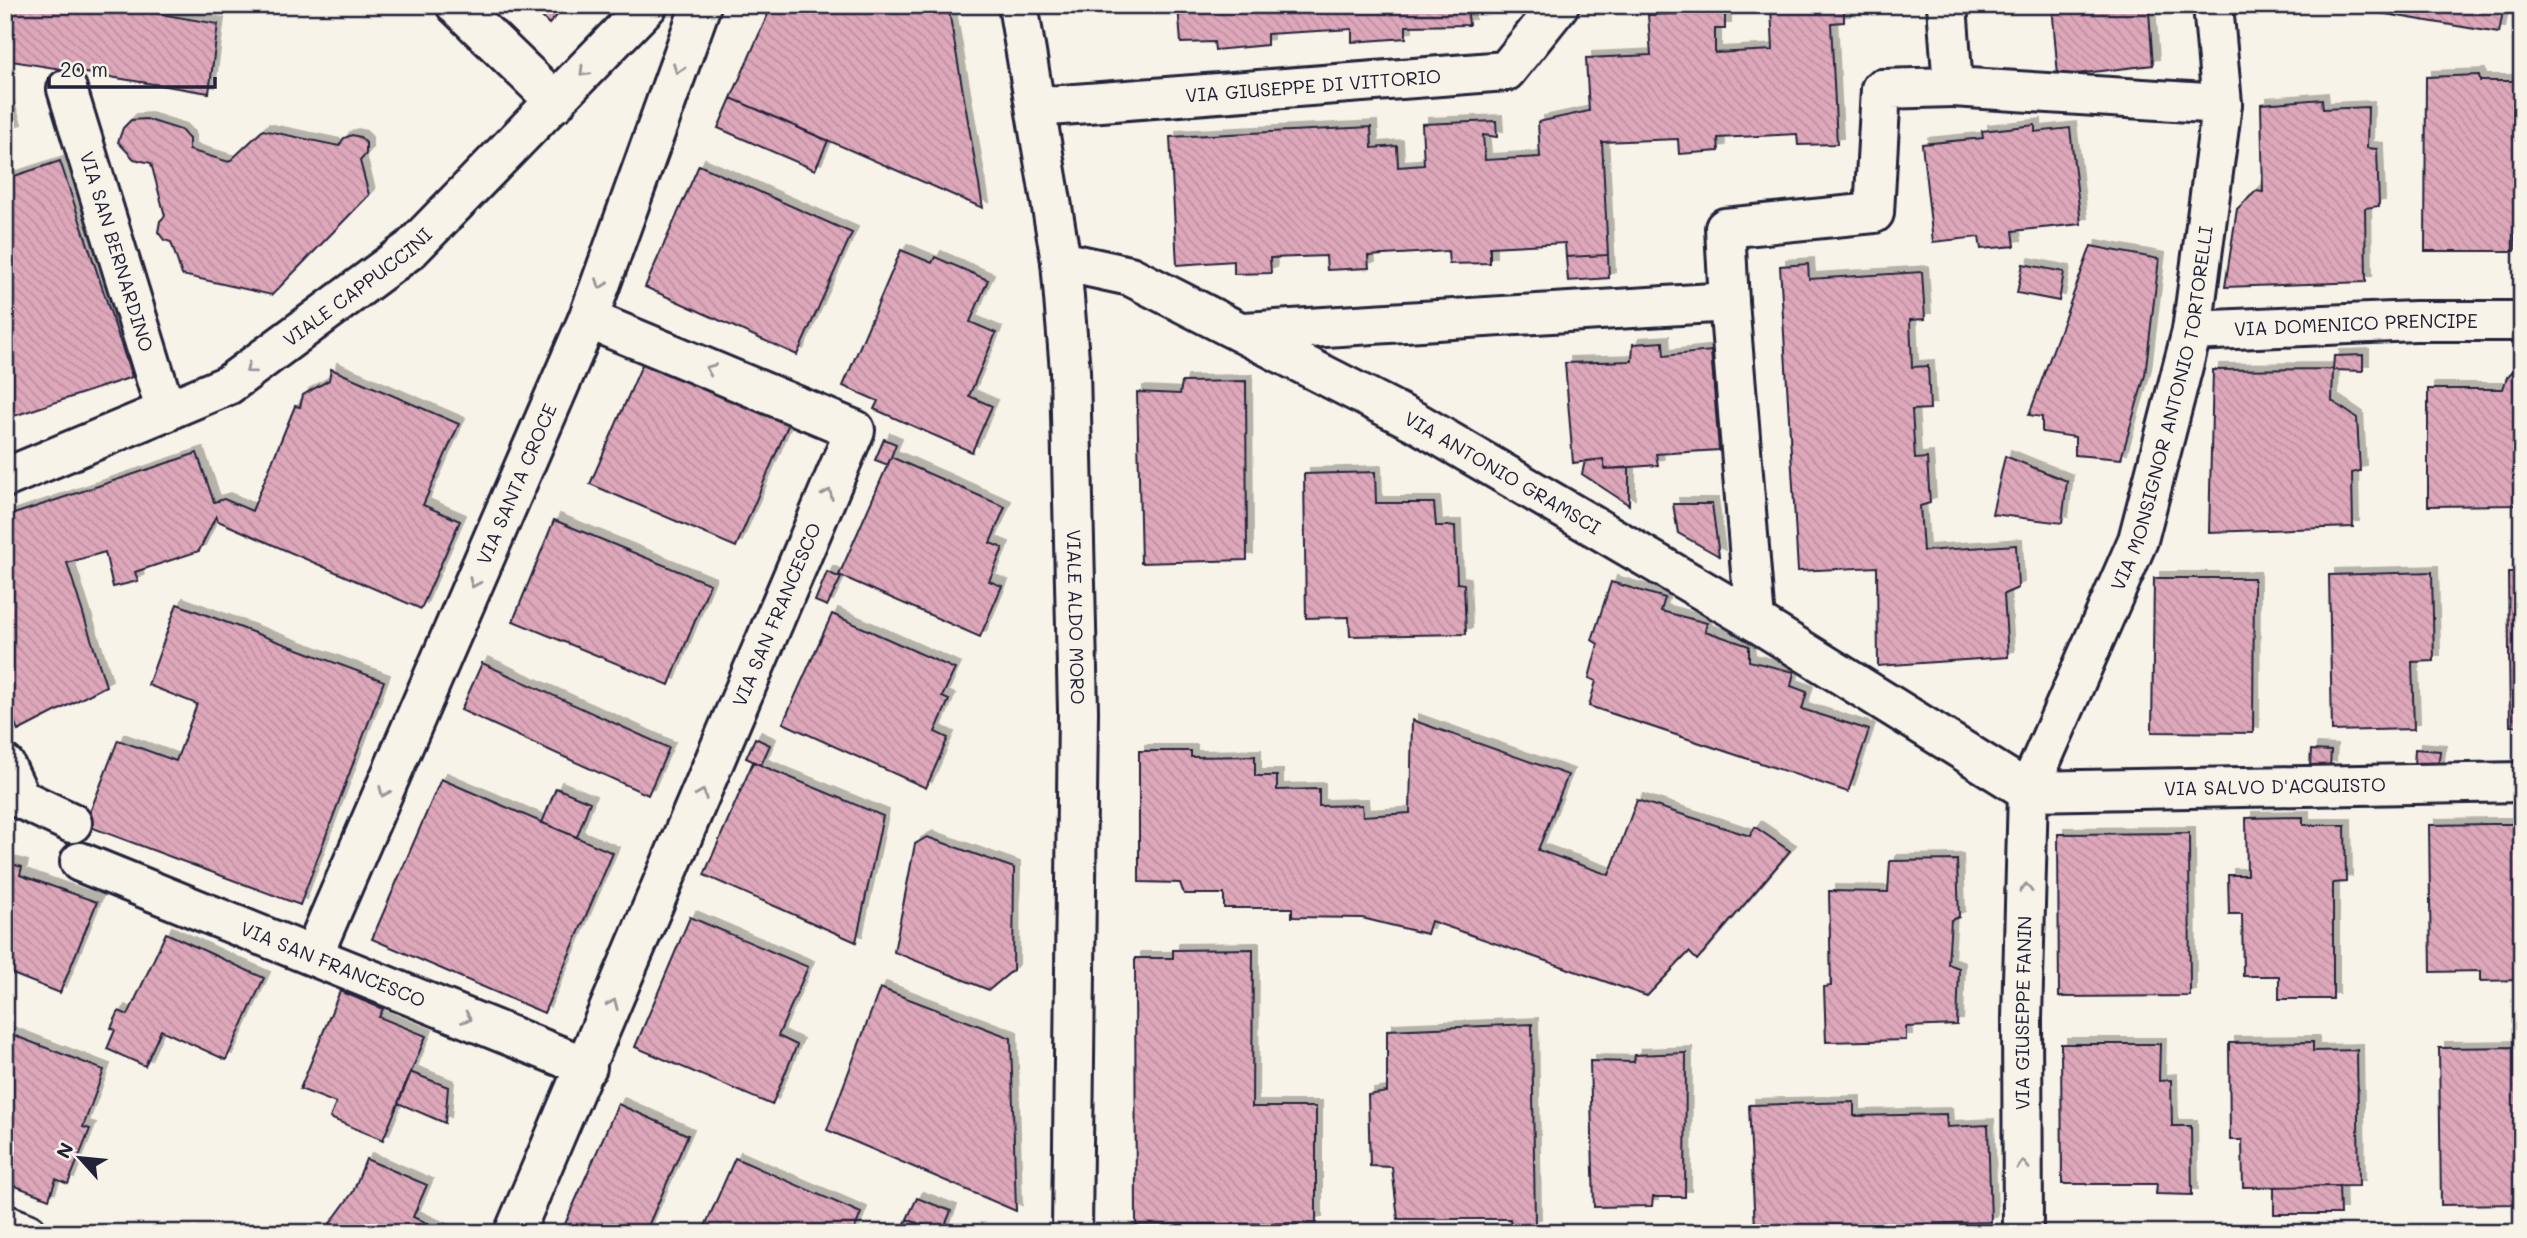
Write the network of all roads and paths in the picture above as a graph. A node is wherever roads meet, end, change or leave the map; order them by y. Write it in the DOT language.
graph roads {
  1 [pos="456,5"];
  2 [pos="648,5"];
  3 [pos="701,5"];
  4 [pos="1018,5"];
  5 [pos="1559,5"];
  6 [pos="1947,5"];
  7 [pos="2213,5"];
  8 [pos="1953,86"];
  9 [pos="67,89"];
  10 [pos="555,102"];
  11 [pos="2222,104"];
  12 [pos="1036,107"];
  13 [pos="1061,261"];
  14 [pos="1729,302"];
  15 [pos="588,319"];
  16 [pos="2522,321"];
  17 [pos="2192,331"];
  18 [pos="1244,332"];
  19 [pos="166,412"];
  20 [pos="7,471"];
  21 [pos="1755,621"];
  22 [pos="2522,782"];
  23 [pos="10,789"];
  24 [pos="2028,791"];
  25 [pos="72,823"];
  26 [pos="80,862"];
  27 [pos="313,954"];
  28 [pos="587,1067"];
  29 [pos="5,1224"];
  30 [pos="27,1233"];
  31 [pos="514,1233"];
  32 [pos="1072,1233"];
  33 [pos="2023,1233"];
  1 -- 10 [label="street"];
  2 -- 10 [label="street, VIALE CAPPUCCINI, one-way"];
  3 -- 15 [label="street, VIA SANTA CROCE, one-way"];
  4 -- 12 [label="street, VIALE ALDO MORO"];
  5 -- 12 [label="street, VIA GIUSEPPE DI VITTORIO"];
  6 -- 8 [label="street"];
  7 -- 11 [label="street, VIA MONSIGNOR ANTONIO TORTORELLI"];
  8 -- 11 [label="street"];
  8 -- 14 [label="street"];
  9 -- 19 [label="street, VIA SAN BERNARDINO"];
  10 -- 19 [label="street, VIALE CAPPUCCINI, one-way"];
  11 -- 17 [label="street, VIA MONSIGNOR ANTONIO TORTORELLI"];
  12 -- 13 [label="street, VIALE ALDO MORO"];
  13 -- 18 [label="street, VIA ANTONIO GRAMSCI"];
  13 -- 32 [label="street, VIALE ALDO MORO"];
  14 -- 18 [label="street, VIA ANTONIO GRAMSCI"];
  14 -- 21 [label="street"];
  15 -- 27 [label="street, VIA SANTA CROCE, one-way"];
  28 -- 15 [label="street, VIA SAN FRANCESCO, one-way"];
  16 -- 17 [label="street, VIA DOMENICO PRENCIPE"];
  17 -- 24 [label="street, VIA MONSIGNOR ANTONIO TORTORELLI"];
  18 -- 21 [label="street, VIA ANTONIO GRAMSCI"];
  19 -- 20 [label="street, VIALE CAPPUCCINI"];
  21 -- 24 [label="street, VIA ANTONIO GRAMSCI"];
  22 -- 24 [label="street, VIA SALVO D'ACQUISTO"];
  23 -- 25 [label="street"];
  33 -- 24 [label="street, VIA GIUSEPPE FANIN, one-way"];
  26 -- 27 [label="street, VIA SAN FRANCESCO"];
  27 -- 28 [label="street, VIA SAN FRANCESCO, one-way"];
  28 -- 31 [label="street, VIA SAN FRANCESCO"];
  29 -- 30 [label="street"];
}
